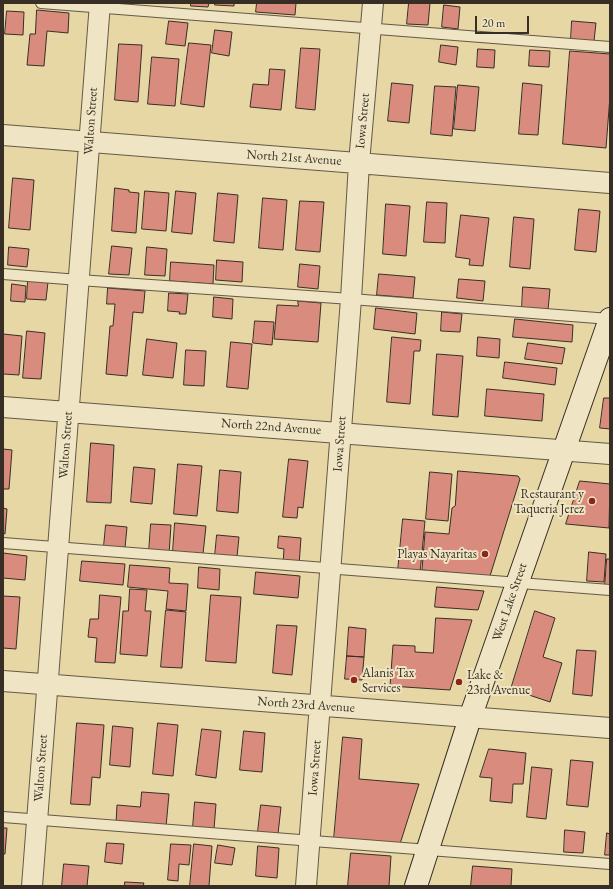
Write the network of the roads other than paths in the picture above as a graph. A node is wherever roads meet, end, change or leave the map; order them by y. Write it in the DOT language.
graph roads {
  1 [pos="41,3"];
  2 [pos="374,3"];
  3 [pos="100,5"];
  4 [pos="372,29"];
  5 [pos="610,47"];
  6 [pos="3,135"];
  7 [pos="90,142"];
  8 [pos="359,163"];
  9 [pos="610,183"];
  10 [pos="3,274"];
  11 [pos="79,280"];
  12 [pos="351,299"];
  13 [pos="610,319"];
  14 [pos="604,354"];
  15 [pos="3,407"];
  16 [pos="69,412"];
  17 [pos="340,433"];
  18 [pos="564,450"];
  19 [pos="610,454"];
  20 [pos="3,543"];
  21 [pos="58,547"];
  22 [pos="330,568"];
  23 [pos="517,583"];
  24 [pos="610,590"];
  25 [pos="3,681"];
  26 [pos="48,684"];
  27 [pos="320,706"];
  28 [pos="470,718"];
  29 [pos="610,728"];
  30 [pos="3,818"];
  31 [pos="37,820"];
  32 [pos="309,841"];
  33 [pos="427,850"];
  34 [pos="610,864"];
  35 [pos="32,886"];
  36 [pos="306,886"];
  37 [pos="416,886"];
  1 -- 3 [label="lane"];
  2 -- 4 [label="street, Iowa Street"];
  3 -- 4 [label="lane"];
  3 -- 7 [label="street, Walton Street"];
  4 -- 5 [label="lane"];
  4 -- 8 [label="street, Iowa Street"];
  6 -- 7 [label="street, North 21st Avenue"];
  7 -- 8 [label="street, North 21st Avenue"];
  7 -- 11 [label="street, Walton Street"];
  8 -- 9 [label="street, North 21st Avenue"];
  8 -- 12 [label="street, Iowa Street"];
  10 -- 11 [label="lane"];
  11 -- 12 [label="lane"];
  11 -- 16 [label="street, Walton Street"];
  12 -- 13 [label="lane"];
  12 -- 17 [label="street, Iowa Street"];
  13 -- 14 [label="main road, West Lake Street"];
  14 -- 18 [label="main road, West Lake Street"];
  15 -- 16 [label="street, North 22nd Avenue"];
  16 -- 17 [label="street, North 22nd Avenue"];
  16 -- 21 [label="street, Walton Street"];
  17 -- 18 [label="street, North 22nd Avenue"];
  17 -- 22 [label="street, Iowa Street"];
  18 -- 19 [label="street, North 22nd Avenue"];
  18 -- 23 [label="main road, West Lake Street"];
  20 -- 21 [label="lane"];
  21 -- 22 [label="lane"];
  21 -- 26 [label="street, Walton Street"];
  22 -- 23 [label="lane"];
  22 -- 27 [label="street, Iowa Street"];
  23 -- 24 [label="lane"];
  23 -- 28 [label="main road, West Lake Street"];
  25 -- 26 [label="street, North 23rd Avenue"];
  26 -- 27 [label="street, North 23rd Avenue"];
  26 -- 31 [label="street, Walton Street"];
  27 -- 28 [label="street, North 23rd Avenue"];
  27 -- 32 [label="street, Iowa Street"];
  28 -- 29 [label="street, North 23rd Avenue"];
  28 -- 33 [label="main road, West Lake Street"];
  30 -- 31 [label="lane"];
  31 -- 32 [label="lane"];
  31 -- 35 [label="street, Walton Street"];
  32 -- 33 [label="lane"];
  32 -- 36 [label="street, Iowa Street"];
  33 -- 34 [label="lane"];
  33 -- 37 [label="main road, West Lake Street"];
}
